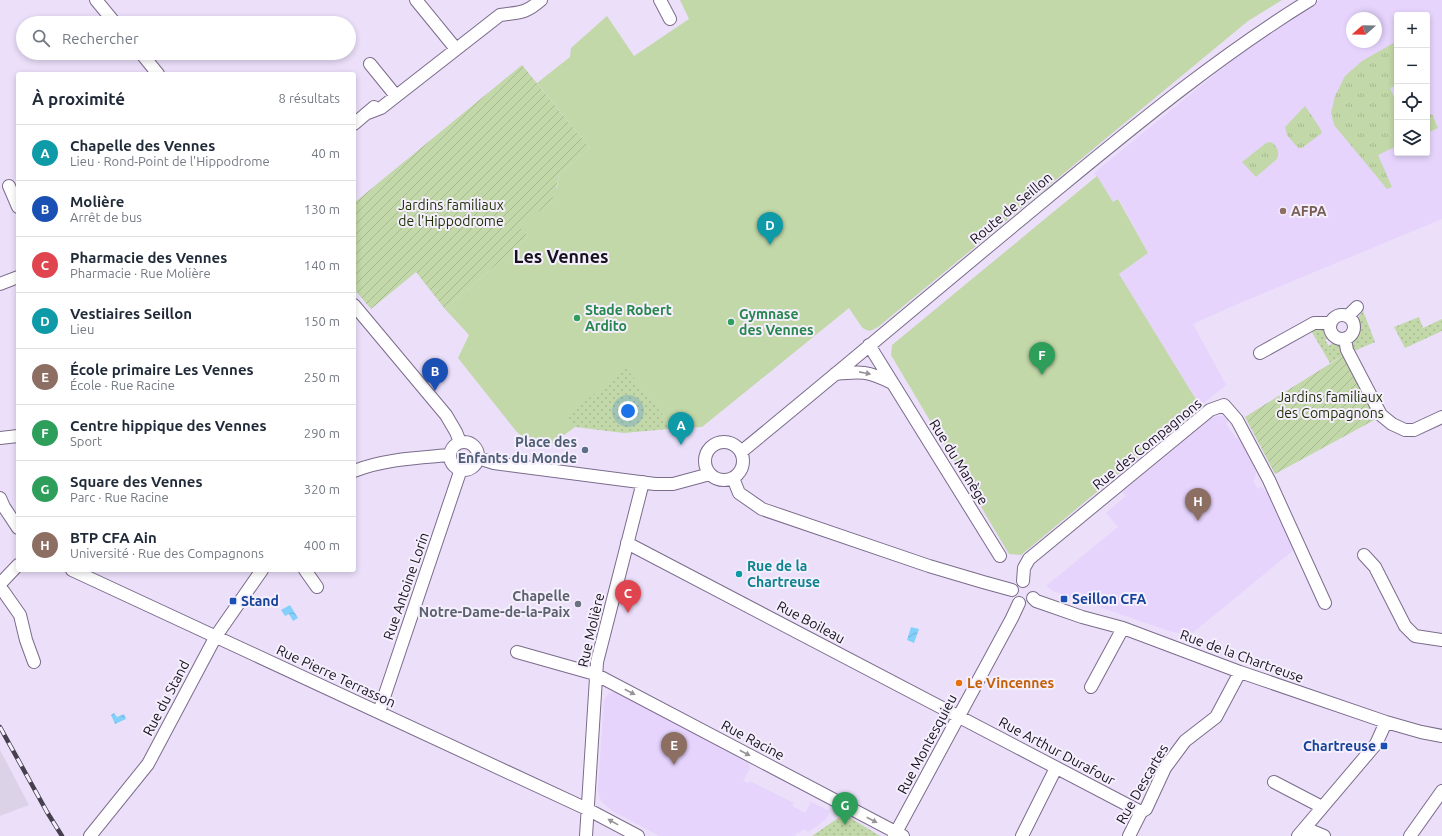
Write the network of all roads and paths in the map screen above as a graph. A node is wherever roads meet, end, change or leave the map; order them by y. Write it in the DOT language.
graph roads {
  1 [pos="96,0"];
  2 [pos="416,0"];
  3 [pos="542,0"];
  4 [pos="660,0"];
  5 [pos="1310,0"];
  6 [pos="109,16"];
  7 [pos="670,19"];
  8 [pos="454,46"];
  9 [pos="146,60"];
  10 [pos="370,64"];
  11 [pos="156,72"];
  12 [pos="393,94"];
  13 [pos="356,122"];
  14 [pos="9,186"];
  15 [pos="16,202"];
  16 [pos="16,277"];
  17 [pos="0,284"];
  18 [pos="356,307"];
  19 [pos="1357,307"];
  20 [pos="1348,316"];
  21 [pos="1331,323"];
  22 [pos="1345,339"];
  23 [pos="869,345"];
  24 [pos="1260,353"];
  25 [pos="835,374"];
  26 [pos="893,384"];
  27 [pos="1442,417"];
  28 [pos="16,436"];
  29 [pos="0,438"];
  30 [pos="460,442"];
  31 [pos="741,452"];
  32 [pos="450,455"];
  33 [pos="478,458"];
  34 [pos="461,469"];
  35 [pos="356,470"];
  36 [pos="710,474"];
  37 [pos="733,478"];
  38 [pos="643,482"];
  39 [pos="0,498"];
  40 [pos="16,525"];
  41 [pos="627,543"];
  42 [pos="1364,555"];
  43 [pos="1000,556"];
  44 [pos="16,567"];
  45 [pos="76,572"];
  46 [pos="307,572"];
  47 [pos="252,575"];
  48 [pos="1023,581"];
  49 [pos="317,587"];
  50 [pos="1012,590"];
  51 [pos="1033,598"];
  52 [pos="1019,603"];
  53 [pos="1325,603"];
  54 [pos="1123,628"];
  55 [pos="216,636"];
  56 [pos="1442,640"];
  57 [pos="517,652"];
  58 [pos="34,662"];
  59 [pos="1240,672"];
  60 [pos="595,674"];
  61 [pos="1091,687"];
  62 [pos="379,712"];
  63 [pos="959,716"];
  64 [pos="1386,722"];
  65 [pos="1442,736"];
  66 [pos="1056,768"];
  67 [pos="1274,782"];
  68 [pos="1442,791"];
  69 [pos="1322,807"];
  70 [pos="587,808"];
  71 [pos="1142,812"];
  72 [pos="1302,832"];
  73 [pos="898,835"];
  74 [pos="90,836"];
  75 [pos="586,836"];
  76 [pos="638,836"];
  77 [pos="1022,836"];
  78 [pos="1129,836"];
  79 [pos="1324,836"];
  80 [pos="1410,836"];
  1 -- 6 [label="street"];
  2 -- 8 [label="street"];
  3 -- 8 [label="street"];
  4 -- 7 [label="street"];
  5 -- 23 [label="street, Route de Seillon"];
  8 -- 12 [label="street"];
  9 -- 11 [label="street"];
  10 -- 12 [label="street"];
  12 -- 13 [label="street"];
  14 -- 15 [label="street"];
  16 -- 17 [label="street"];
  18 -- 30 [label="street"];
  19 -- 20 [label="street"];
  20 -- 21 [label="street"];
  20 -- 22 [label="street"];
  21 -- 22 [label="street"];
  21 -- 24 [label="street"];
  22 -- 27 [label="street"];
  23 -- 25 [label="street, Route de Seillon"];
  23 -- 26 [label="street, Rue du Manège"];
  25 -- 26 [label="street, one-way"];
  25 -- 31 [label="street, Route de Seillon"];
  26 -- 43 [label="street, Rue du Manège"];
  28 -- 29 [label="street"];
  30 -- 32 [label="street"];
  30 -- 33 [label="street"];
  31 -- 36 [label="street"];
  31 -- 37 [label="street"];
  32 -- 34 [label="street"];
  32 -- 35 [label="street"];
  33 -- 34 [label="street"];
  33 -- 38 [label="street"];
  34 -- 62 [label="street, Rue Antoine Lorin"];
  36 -- 37 [label="street"];
  36 -- 38 [label="street"];
  37 -- 50 [label="street"];
  38 -- 41 [label="street, Rue Molière"];
  39 -- 40 [label="street"];
  41 -- 60 [label="street, Rue Molière"];
  41 -- 63 [label="street, Rue Boileau"];
  42 -- 56 [label="street"];
  44 -- 58 [label="street"];
  45 -- 55 [label="street, Rue Pierre Terrasson"];
  46 -- 49 [label="street"];
  47 -- 55 [label="street, Rue du Stand"];
  48 -- 50 [label="street"];
  48 -- 51 [label="street"];
  48 -- 53 [label="street, Rue des Compagnons"];
  50 -- 52 [label="street"];
  51 -- 52 [label="street"];
  51 -- 54 [label="street, Rue de la Chartreuse"];
  52 -- 63 [label="street, Rue Montesquieu"];
  54 -- 59 [label="street, Rue de la Chartreuse"];
  54 -- 61 [label="street"];
  55 -- 62 [label="street, Rue Pierre Terrasson"];
  55 -- 74 [label="street, Rue du Stand"];
  57 -- 60 [label="street, Rue Racine"];
  59 -- 64 [label="street, Rue de la Chartreuse"];
  59 -- 71 [label="street, Rue Descartes"];
  60 -- 70 [label="street, Rue Molière"];
  60 -- 73 [label="street, Rue Racine, one-way"];
  62 -- 70 [label="street, Rue Pierre Terrasson"];
  63 -- 66 [label="street, Rue Arthur Durafour"];
  63 -- 73 [label="street, Rue Montesquieu"];
  64 -- 65 [label="street, Rue de la Chartreuse"];
  64 -- 69 [label="street"];
  66 -- 71 [label="street, Rue Arthur Durafour"];
  66 -- 77 [label="street"];
  67 -- 69 [label="street"];
  68 -- 80 [label="street"];
  69 -- 72 [label="street"];
  70 -- 75 [label="street, Rue Molière"];
  76 -- 70 [label="street, Rue Pierre Terrasson, one-way"];
  71 -- 78 [label="street, Rue Descartes"];
  72 -- 79 [label="street"];
}
